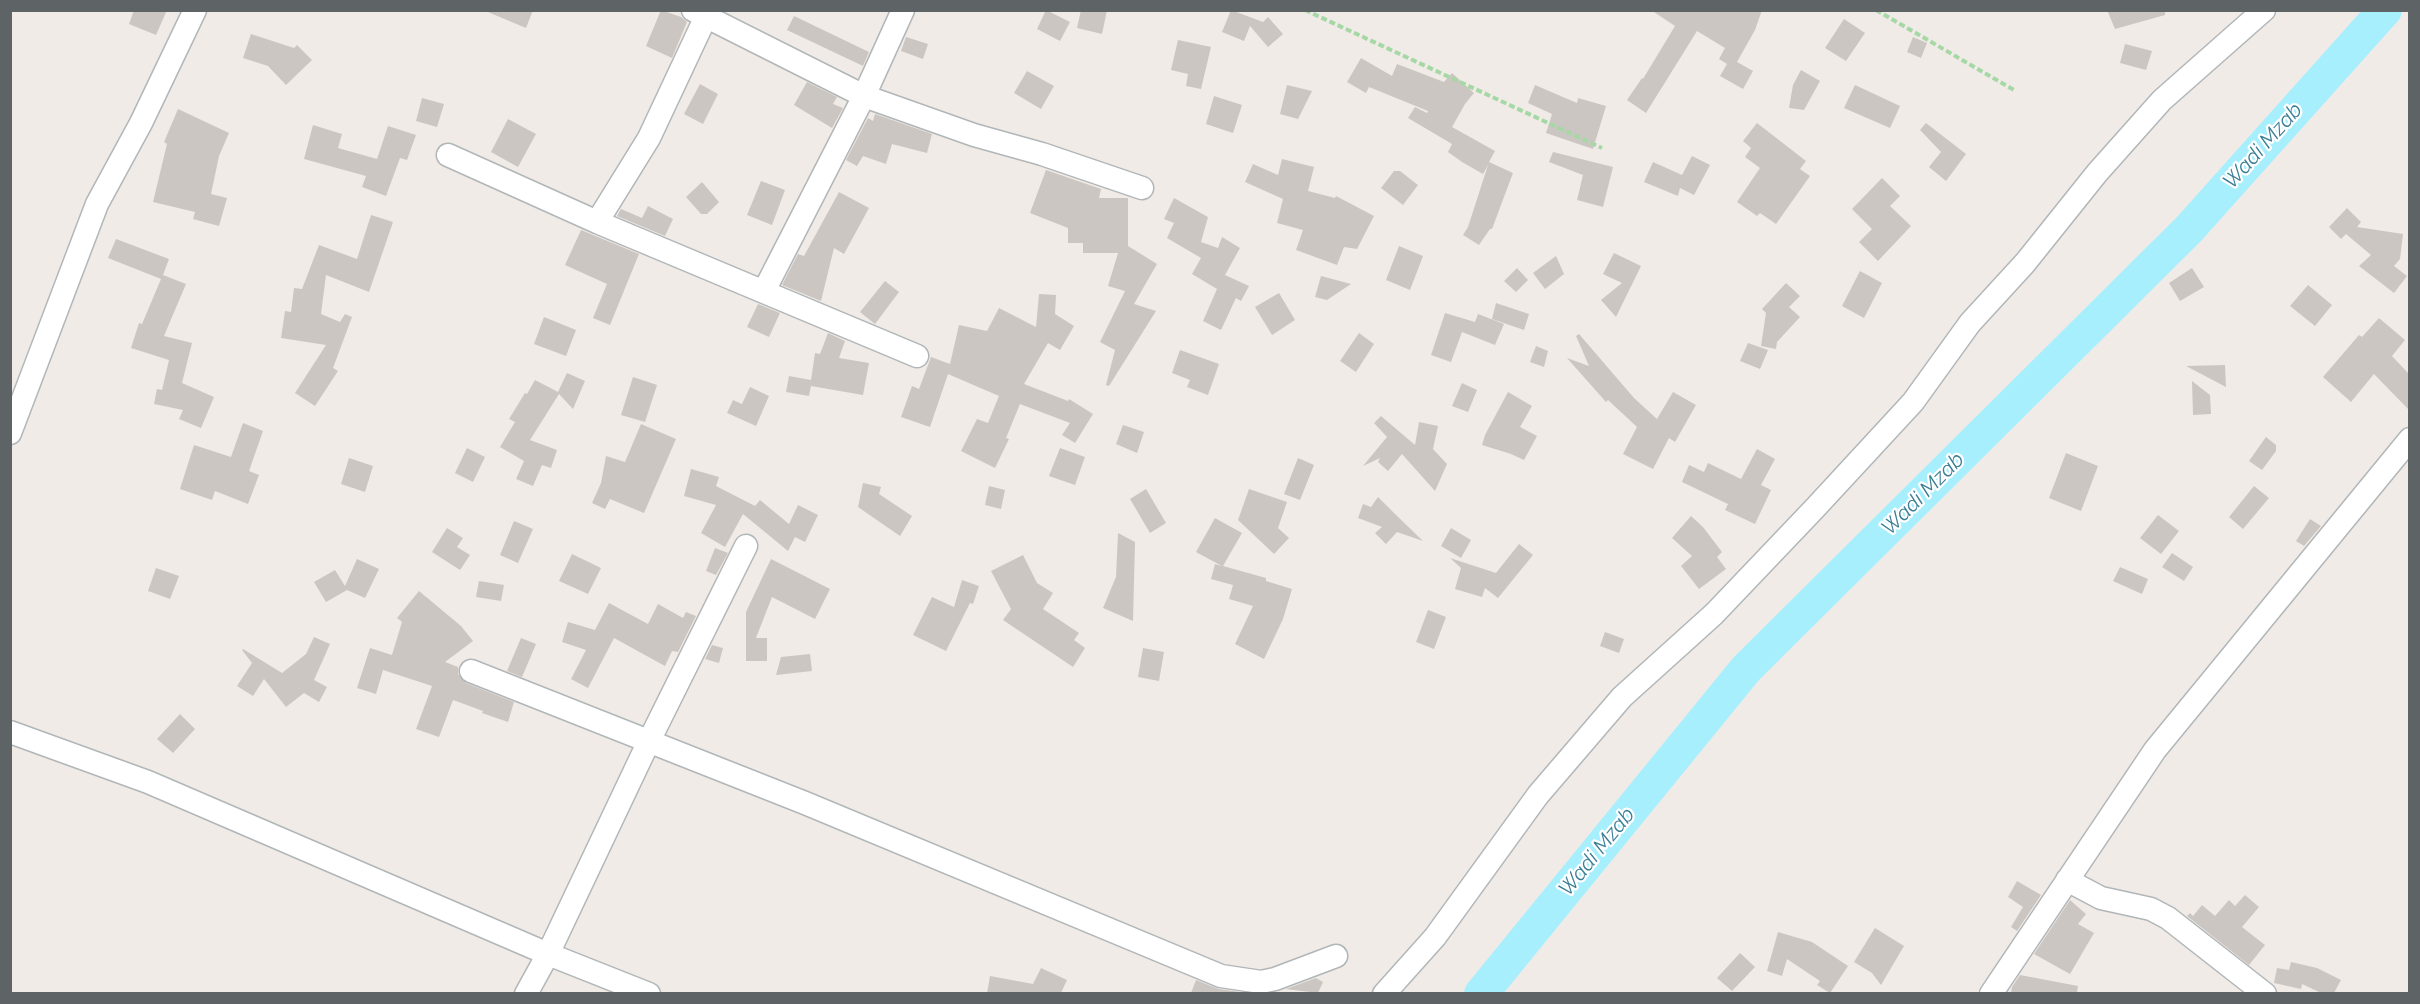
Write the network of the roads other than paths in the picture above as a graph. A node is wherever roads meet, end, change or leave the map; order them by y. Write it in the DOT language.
graph roads {
  1 [pos="195,10"];
  2 [pos="903,10"];
  3 [pos="2264,10"];
  4 [pos="703,12"];
  5 [pos="864,96"];
  6 [pos="448,155"];
  7 [pos="1142,188"];
  8 [pos="597,222"];
  9 [pos="764,291"];
  10 [pos="917,356"];
  11 [pos="10,433"];
  12 [pos="2409,439"];
  13 [pos="746,546"];
  14 [pos="471,670"];
  15 [pos="10,732"];
  16 [pos="649,741"];
  17 [pos="2067,880"];
  18 [pos="549,954"];
  19 [pos="1336,956"];
  20 [pos="526,993"];
  21 [pos="649,993"];
  22 [pos="1384,993"];
  23 [pos="1991,993"];
  24 [pos="2265,993"];
  1 -- 11 [label="street"];
  2 -- 5 [label="street"];
  3 -- 22 [label="street"];
  4 -- 5 [label="street"];
  4 -- 8 [label="street"];
  5 -- 7 [label="street"];
  5 -- 9 [label="street"];
  6 -- 8 [label="street"];
  8 -- 9 [label="street"];
  9 -- 10 [label="street"];
  12 -- 17 [label="street"];
  13 -- 16 [label="street"];
  14 -- 16 [label="street"];
  15 -- 18 [label="street"];
  16 -- 18 [label="street"];
  16 -- 19 [label="street"];
  17 -- 23 [label="street"];
  17 -- 24 [label="street"];
  18 -- 20 [label="street"];
  18 -- 21 [label="street"];
}
